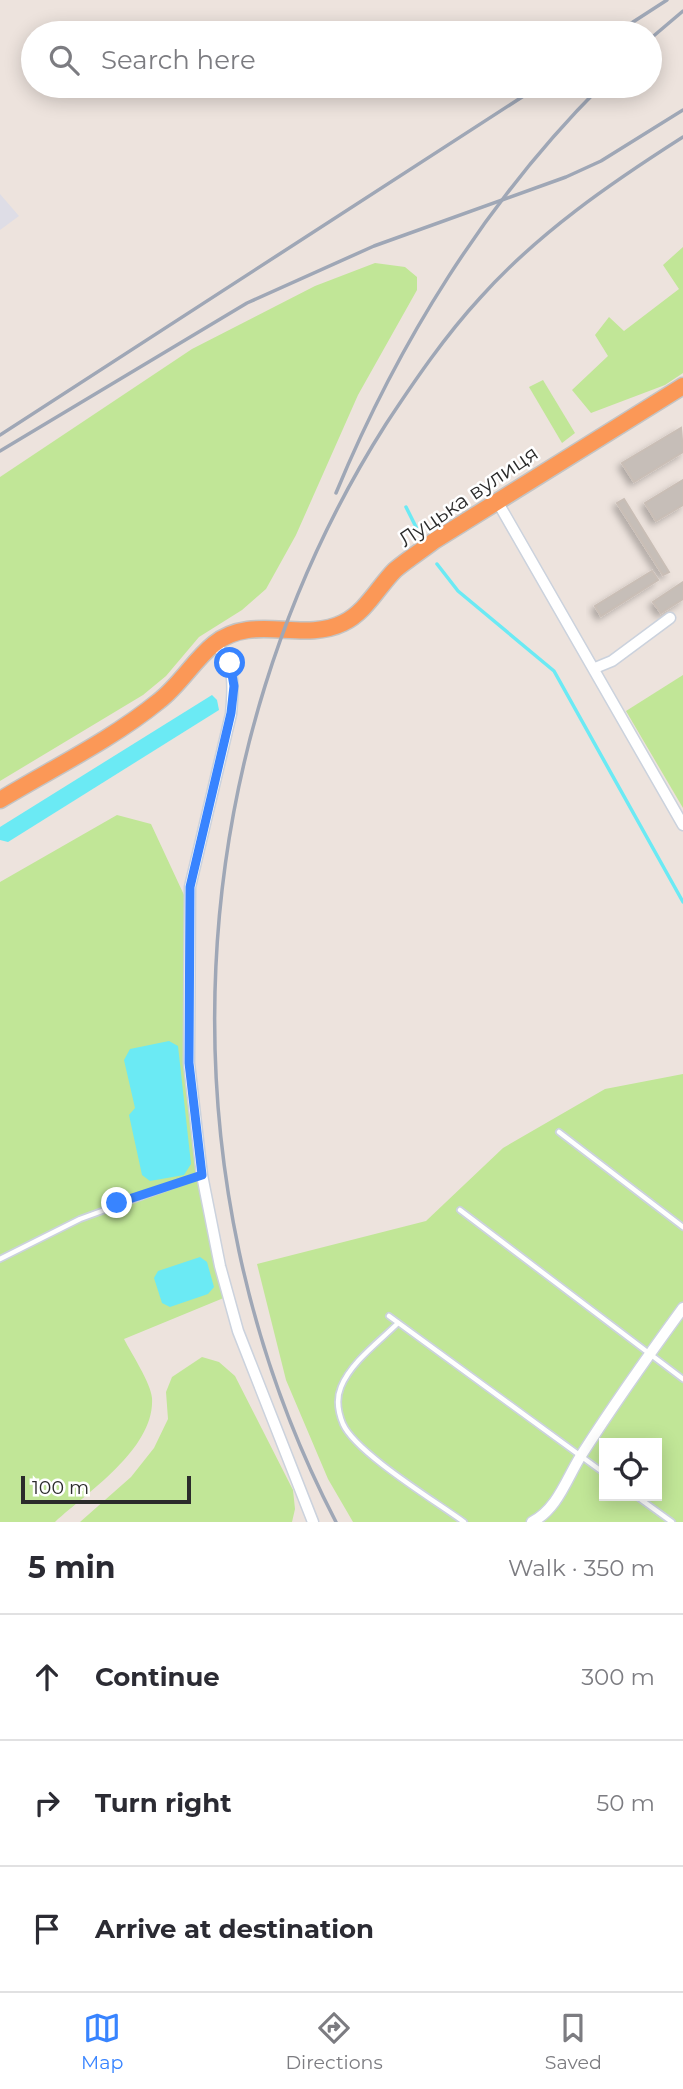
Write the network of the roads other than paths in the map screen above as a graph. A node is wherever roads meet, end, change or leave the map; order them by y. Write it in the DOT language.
graph roads {
  1 [pos="683,386"];
  2 [pos="497,500"];
  3 [pos="670,618"];
  4 [pos="215,643"];
  5 [pos="595,668"];
  6 [pos="0,800"];
  7 [pos="683,825"];
  8 [pos="559,1132"];
  9 [pos="202,1175"];
  10 [pos="460,1210"];
  11 [pos="683,1227"];
  12 [pos="0,1259"];
  13 [pos="683,1308"];
  14 [pos="389,1317"];
  15 [pos="398,1323"];
  16 [pos="649,1355"];
  17 [pos="683,1379"];
  18 [pos="581,1456"];
  19 [pos="599,1469"];
  20 [pos="643,1501"];
  21 [pos="313,1522"];
  22 [pos="464,1522"];
  23 [pos="532,1522"];
  24 [pos="672,1522"];
  1 -- 2 [label="highway, Луцька вулиця"];
  2 -- 4 [label="highway, Луцька вулиця"];
  2 -- 5 [label="street"];
  3 -- 5 [label="street"];
  4 -- 6 [label="highway, Луцька вулиця"];
  4 -- 9 [label="street"];
  5 -- 7 [label="street"];
  8 -- 11 [label="lane"];
  9 -- 12 [label="lane"];
  9 -- 21 [label="street"];
  10 -- 16 [label="lane"];
  13 -- 16 [label="street"];
  14 -- 15 [label="lane"];
  15 -- 18 [label="lane"];
  15 -- 22 [label="lane"];
  16 -- 17 [label="lane"];
  16 -- 18 [label="street"];
  18 -- 19 [label="lane"];
  18 -- 23 [label="street"];
  20 -- 24 [label="lane"];
}
